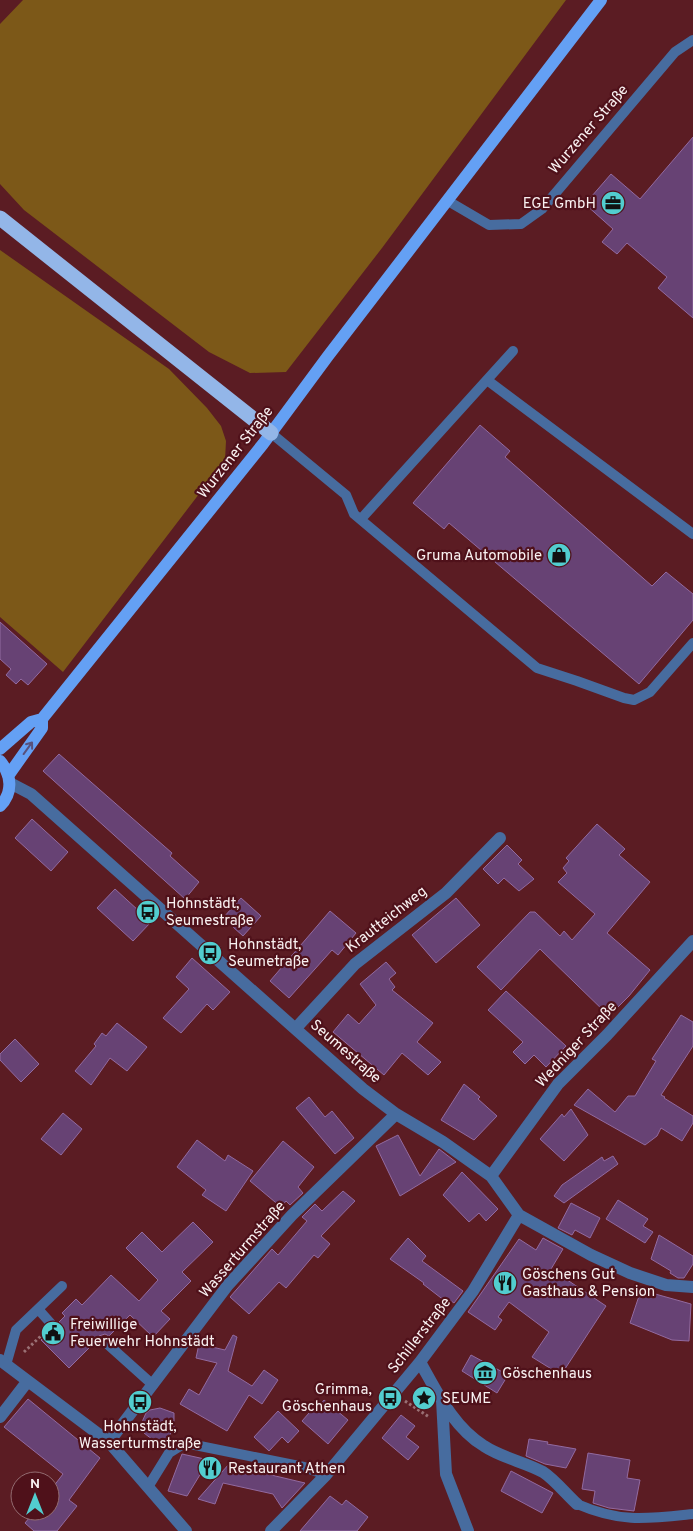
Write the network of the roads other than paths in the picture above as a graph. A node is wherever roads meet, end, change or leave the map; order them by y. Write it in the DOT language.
graph roads {
  1 [pos="601,0"];
  2 [pos="693,40"];
  3 [pos="448,201"];
  4 [pos="0,218"];
  5 [pos="513,351"];
  6 [pos="487,380"];
  7 [pos="271,433"];
  8 [pos="361,519"];
  9 [pos="693,534"];
  10 [pos="693,642"];
  11 [pos="42,719"];
  12 [pos="0,749"];
  13 [pos="0,761"];
  14 [pos="9,780"];
  15 [pos="0,806"];
  16 [pos="500,838"];
  17 [pos="693,941"];
  18 [pos="296,1028"];
  19 [pos="396,1114"];
  20 [pos="491,1176"];
  21 [pos="519,1215"];
  22 [pos="62,1286"];
  23 [pos="693,1287"];
  24 [pos="38,1309"];
  25 [pos="54,1326"];
  26 [pos="104,1341"];
  27 [pos="420,1362"];
  28 [pos="5,1364"];
  29 [pos="28,1382"];
  30 [pos="153,1385"];
  31 [pos="442,1400"];
  32 [pos="0,1417"];
  33 [pos="108,1442"];
  34 [pos="326,1475"];
  35 [pos="148,1487"];
  36 [pos="577,1504"];
  37 [pos="693,1514"];
  38 [pos="186,1531"];
  39 [pos="271,1531"];
  40 [pos="468,1531"];
  1 -- 3 [label="main road, Wurzener Straße"];
  2 -- 3 [label="lane, Wurzener Straße"];
  3 -- 7 [label="main road, Wurzener Straße"];
  4 -- 7 [label="highway"];
  5 -- 6 [label="lane"];
  6 -- 8 [label="lane"];
  6 -- 9 [label="lane"];
  7 -- 8 [label="lane"];
  7 -- 11 [label="main road, Wurzener Straße"];
  8 -- 10 [label="lane"];
  11 -- 12 [label="main road, Wurzener Straße"];
  14 -- 11 [label="main road, Wurzener Straße, one-way"];
  13 -- 14 [label="main road"];
  14 -- 15 [label="main road, Wurzener Straße"];
  14 -- 18 [label="street, Seumestraße"];
  16 -- 18 [label="street, Krautteichweg"];
  17 -- 20 [label="street, Wedniger Straße"];
  18 -- 19 [label="street, Seumestraße"];
  19 -- 20 [label="street, Seumestraße"];
  19 -- 30 [label="street, Wasserturmstraße"];
  20 -- 21 [label="street, Seumestraße"];
  21 -- 23 [label="street, Seumestraße"];
  21 -- 27 [label="street, Schillerstraße"];
  22 -- 24 [label="lane"];
  24 -- 25 [label="lane"];
  24 -- 28 [label="lane"];
  26 -- 30 [label="lane"];
  27 -- 31 [label="street"];
  27 -- 34 [label="street, Schillerstraße"];
  28 -- 29 [label="street"];
  29 -- 32 [label="street"];
  29 -- 33 [label="street"];
  30 -- 33 [label="street, Wasserturmstraße"];
  31 -- 36 [label="street"];
  31 -- 40 [label="street"];
  33 -- 35 [label="street"];
  34 -- 35 [label="lane"];
  34 -- 39 [label="street, Schillerstraße"];
  35 -- 38 [label="street"];
  36 -- 37 [label="lane"];
}
